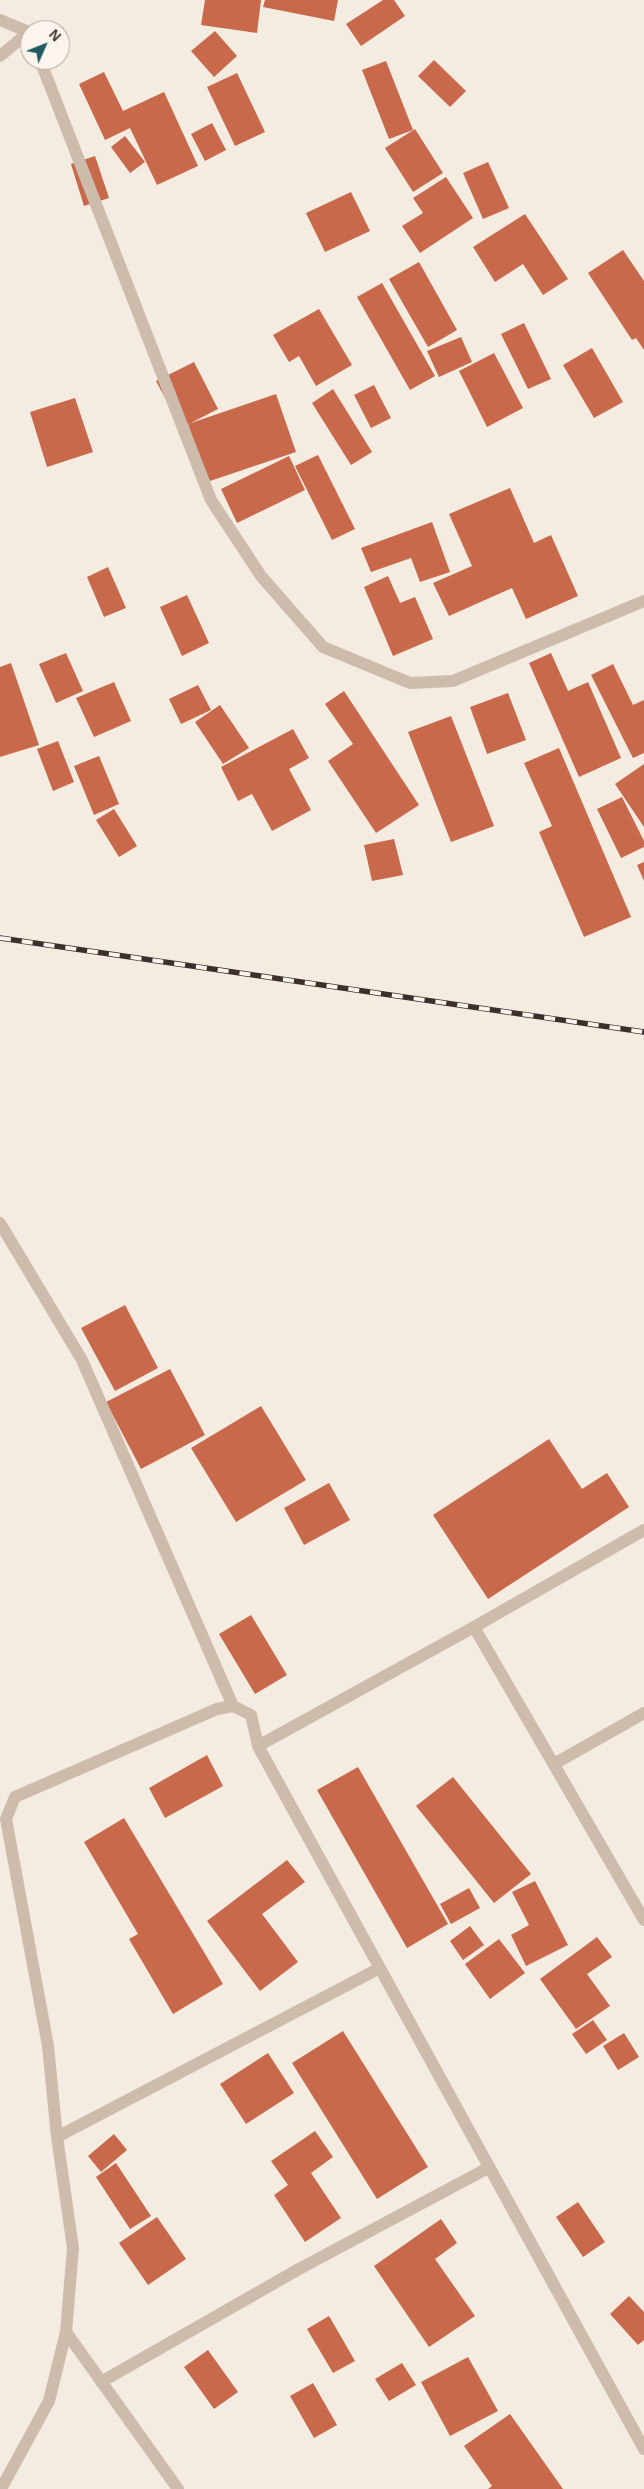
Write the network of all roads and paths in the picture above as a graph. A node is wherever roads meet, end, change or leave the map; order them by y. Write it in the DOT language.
graph roads {
  1 [pos="0,20"];
  2 [pos="20,30"];
  3 [pos="20,41"];
  4 [pos="0,56"];
  5 [pos="44,70"];
  6 [pos="644,602"];
  7 [pos="0,1223"];
  8 [pos="644,1530"];
  9 [pos="474,1628"];
  10 [pos="233,1706"];
  11 [pos="644,1713"];
  12 [pos="258,1746"];
  13 [pos="554,1764"];
  14 [pos="644,1920"];
  15 [pos="378,1969"];
  16 [pos="57,2138"];
  17 [pos="488,2168"];
  18 [pos="66,2332"];
  19 [pos="101,2382"];
  20 [pos="644,2449"];
  21 [pos="1,2489"];
  22 [pos="178,2489"];
  1 -- 2 [label="street"];
  3 -- 4 [label="street"];
  5 -- 6 [label="street"];
  7 -- 10 [label="street"];
  8 -- 9 [label="street"];
  9 -- 12 [label="street"];
  9 -- 13 [label="street"];
  10 -- 12 [label="street"];
  10 -- 16 [label="street"];
  11 -- 13 [label="street"];
  12 -- 15 [label="street"];
  13 -- 14 [label="street"];
  15 -- 16 [label="street"];
  15 -- 17 [label="street"];
  16 -- 18 [label="street"];
  17 -- 19 [label="street"];
  17 -- 20 [label="street"];
  18 -- 19 [label="street"];
  18 -- 21 [label="street"];
  19 -- 22 [label="street"];
}
